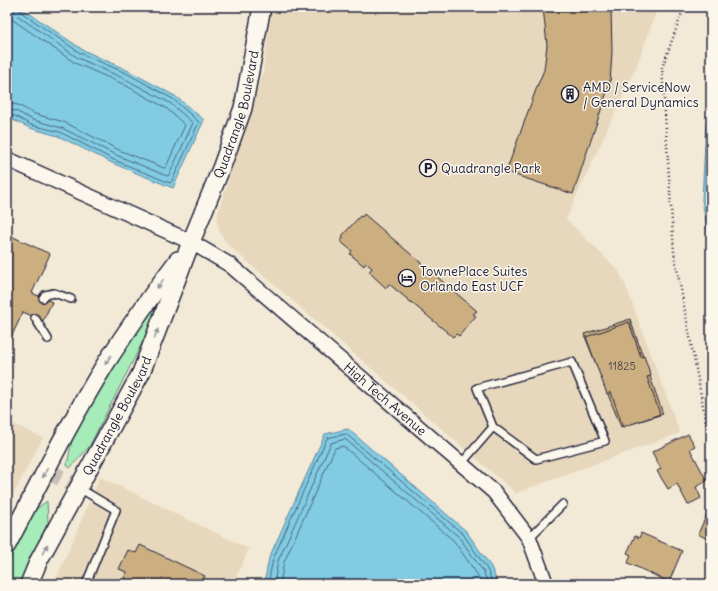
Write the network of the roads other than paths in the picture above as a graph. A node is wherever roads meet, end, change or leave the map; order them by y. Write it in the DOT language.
graph roads {
  1 [pos="262,7"];
  2 [pos="7,159"];
  3 [pos="191,242"];
  4 [pos="43,298"];
  5 [pos="71,298"];
  6 [pos="35,318"];
  7 [pos="48,339"];
  8 [pos="493,427"];
  9 [pos="461,464"];
  10 [pos="79,488"];
  11 [pos="563,504"];
  12 [pos="529,538"];
  13 [pos="7,545"];
  14 [pos="28,584"];
  15 [pos="86,584"];
  16 [pos="546,584"];
  1 -- 3 [label="street, Quadrangle Boulevard"];
  2 -- 3 [label="street, High Tech Avenue"];
  3 -- 9 [label="street, High Tech Avenue"];
  10 -- 3 [label="street, Quadrangle Boulevard, one-way"];
  3 -- 13 [label="street, Quadrangle Boulevard, one-way"];
  4 -- 5 [label="lane"];
  6 -- 7 [label="lane"];
  8 -- 8 [label="lane"];
  8 -- 9 [label="lane"];
  9 -- 12 [label="street, High Tech Avenue"];
  14 -- 10 [label="street, Quadrangle Boulevard, one-way"];
  10 -- 15 [label="lane"];
  11 -- 12 [label="lane"];
  12 -- 16 [label="street, High Tech Avenue"];
}
